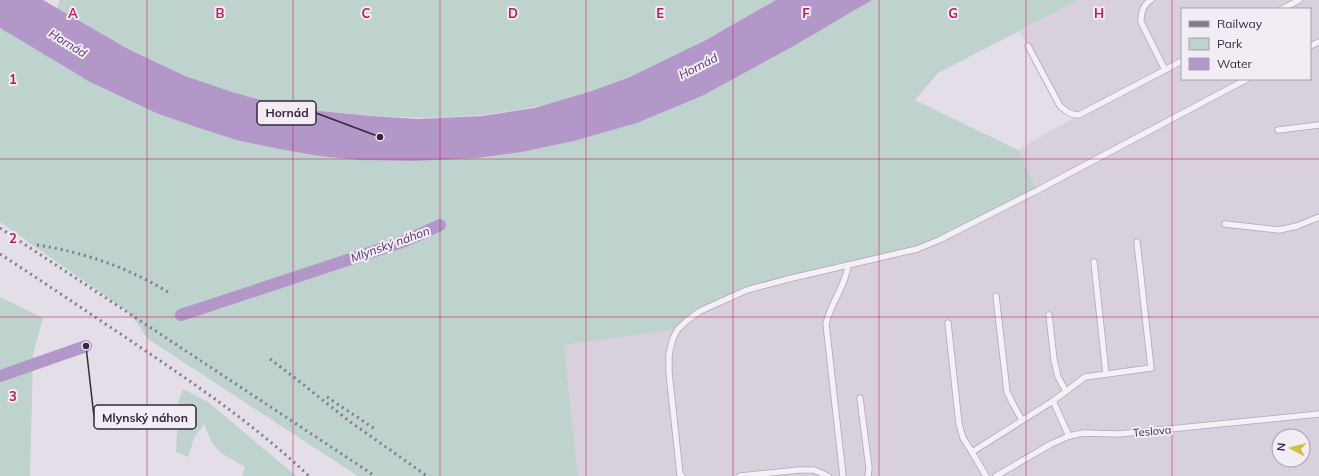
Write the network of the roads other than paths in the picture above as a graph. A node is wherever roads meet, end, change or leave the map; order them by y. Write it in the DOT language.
graph roads {
  1 [pos="1151,0"];
  2 [pos="1299,0"];
  3 [pos="1284,8"];
  4 [pos="1028,46"];
  5 [pos="1181,62"];
  6 [pos="1165,70"];
  7 [pos="1246,80"];
  8 [pos="1319,125"];
  9 [pos="1278,130"];
  10 [pos="1319,217"];
  11 [pos="1225,224"];
  12 [pos="1137,242"];
  13 [pos="1094,262"];
  14 [pos="848,265"];
  15 [pos="996,296"];
  16 [pos="1049,315"];
  17 [pos="948,323"];
  18 [pos="1106,374"];
  19 [pos="1066,391"];
  20 [pos="860,398"];
  21 [pos="1053,401"];
  22 [pos="1319,414"];
  23 [pos="1022,420"];
  24 [pos="1069,436"];
  25 [pos="972,452"];
  26 [pos="682,476"];
  27 [pos="740,476"];
  28 [pos="828,476"];
  29 [pos="843,476"];
  30 [pos="868,476"];
  31 [pos="986,476"];
  32 [pos="996,476"];
  1 -- 6 [label="lane"];
  2 -- 3 [label="lane"];
  4 -- 6 [label="lane"];
  5 -- 6 [label="lane"];
  7 -- 14 [label="lane"];
  8 -- 9 [label="lane"];
  10 -- 11 [label="lane"];
  12 -- 18 [label="lane"];
  13 -- 18 [label="lane"];
  14 -- 26 [label="lane"];
  14 -- 29 [label="lane"];
  15 -- 23 [label="lane"];
  16 -- 19 [label="lane"];
  17 -- 25 [label="lane"];
  18 -- 19 [label="lane"];
  19 -- 21 [label="lane"];
  20 -- 30 [label="lane"];
  21 -- 23 [label="lane"];
  21 -- 24 [label="lane"];
  22 -- 24 [label="lane, Teslova"];
  23 -- 25 [label="lane"];
  24 -- 32 [label="lane, Teslova"];
  25 -- 31 [label="lane"];
  27 -- 28 [label="lane"];
}
